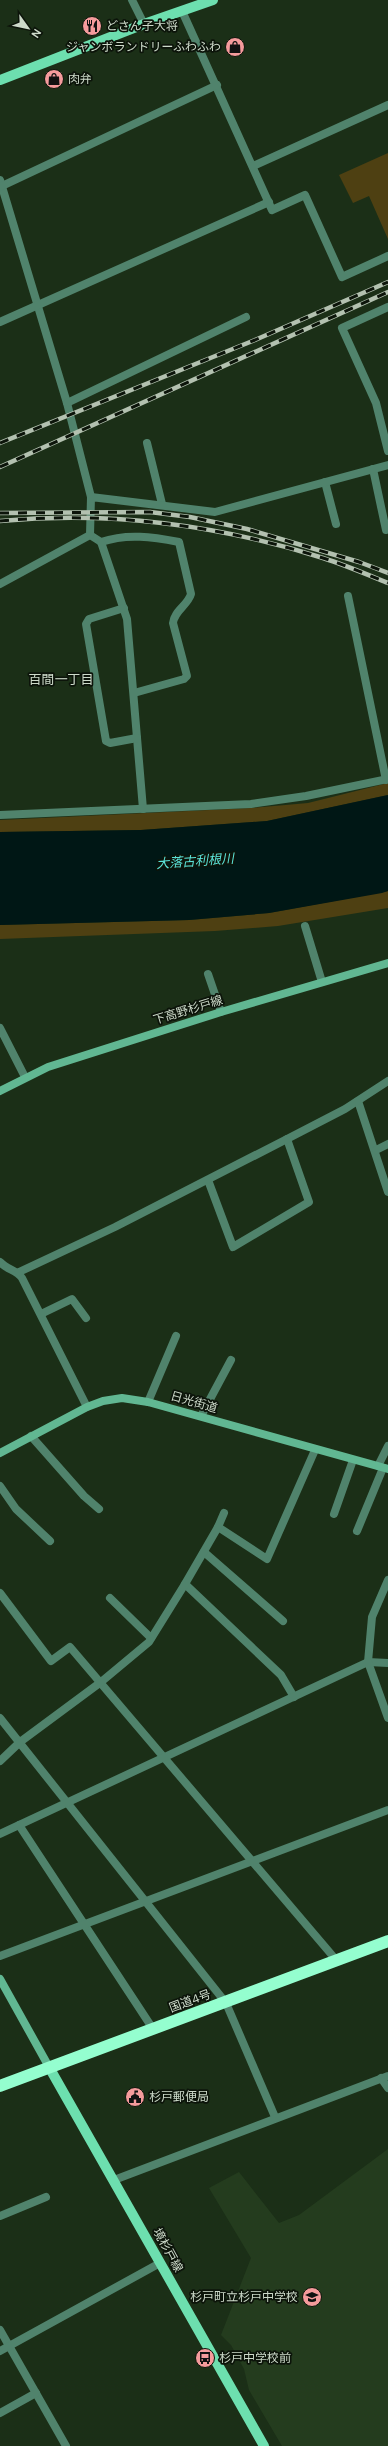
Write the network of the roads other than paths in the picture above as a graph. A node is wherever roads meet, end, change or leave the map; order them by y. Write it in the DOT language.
graph roads {
  1 [pos="132,0"];
  2 [pos="213,0"];
  3 [pos="182,11"];
  4 [pos="144,24"];
  5 [pos="0,80"];
  6 [pos="217,85"];
  7 [pos="388,106"];
  8 [pos="253,166"];
  9 [pos="1,184"];
  10 [pos="269,202"];
  11 [pos="388,256"];
  12 [pos="38,306"];
  13 [pos="388,307"];
  14 [pos="246,317"];
  15 [pos="0,322"];
  16 [pos="67,402"];
  17 [pos="146,443"];
  18 [pos="388,452"];
  19 [pos="388,465"];
  20 [pos="373,469"];
  21 [pos="325,482"];
  22 [pos="91,497"];
  23 [pos="162,504"];
  24 [pos="336,524"];
  25 [pos="386,530"];
  26 [pos="90,535"];
  27 [pos="101,542"];
  28 [pos="0,584"];
  29 [pos="348,596"];
  30 [pos="124,608"];
  31 [pos="134,693"];
  32 [pos="137,738"];
  33 [pos="387,779"];
  34 [pos="143,809"];
  35 [pos="0,815"];
  36 [pos="305,926"];
  37 [pos="388,963"];
  38 [pos="208,974"];
  39 [pos="322,982"];
  40 [pos="221,1012"];
  41 [pos="0,1028"];
  42 [pos="25,1077"];
  43 [pos="388,1081"];
  44 [pos="0,1092"];
  45 [pos="358,1101"];
  46 [pos="288,1140"];
  47 [pos="388,1144"];
  48 [pos="376,1150"];
  49 [pos="208,1180"];
  50 [pos="387,1188"];
  51 [pos="2,1267"];
  52 [pos="18,1272"];
  53 [pos="41,1314"];
  54 [pos="86,1318"];
  55 [pos="176,1336"];
  56 [pos="231,1360"];
  57 [pos="148,1402"];
  58 [pos="87,1407"];
  59 [pos="201,1416"];
  60 [pos="31,1436"];
  61 [pos="388,1446"];
  62 [pos="315,1450"];
  63 [pos="0,1453"];
  64 [pos="353,1460"];
  65 [pos="383,1468"];
  66 [pos="0,1486"];
  67 [pos="99,1509"];
  68 [pos="224,1513"];
  69 [pos="334,1514"];
  70 [pos="218,1527"];
  71 [pos="357,1531"];
  72 [pos="50,1541"];
  73 [pos="204,1552"];
  74 [pos="388,1580"];
  75 [pos="185,1584"];
  76 [pos="0,1593"];
  77 [pos="110,1598"];
  78 [pos="283,1621"];
  79 [pos="151,1638"];
  80 [pos="368,1662"];
  81 [pos="388,1663"];
  82 [pos="101,1682"];
  83 [pos="294,1698"];
  84 [pos="0,1718"];
  85 [pos="388,1718"];
  86 [pos="20,1742"];
  87 [pos="164,1757"];
  88 [pos="0,1760"];
  89 [pos="68,1802"];
  90 [pos="388,1810"];
  91 [pos="19,1825"];
  92 [pos="0,1834"];
  93 [pos="252,1860"];
  94 [pos="146,1902"];
  95 [pos="84,1923"];
  96 [pos="388,1941"];
  97 [pos="0,1956"];
  98 [pos="337,1960"];
  99 [pos="0,1979"];
  100 [pos="226,2003"];
  101 [pos="153,2029"];
  102 [pos="49,2067"];
  103 [pos="384,2077"];
  104 [pos="0,2086"];
  105 [pos="388,2088"];
  106 [pos="275,2117"];
  107 [pos="114,2180"];
  108 [pos="46,2198"];
  109 [pos="0,2216"];
  110 [pos="160,2263"];
  111 [pos="0,2330"];
  112 [pos="9,2346"];
  113 [pos="0,2351"];
  114 [pos="36,2393"];
  115 [pos="0,2413"];
  116 [pos="66,2446"];
  117 [pos="264,2446"];
  1 -- 4 [label="street"];
  2 -- 3 [label="main road"];
  3 -- 4 [label="main road"];
  3 -- 6 [label="street"];
  4 -- 5 [label="main road"];
  6 -- 8 [label="street"];
  6 -- 9 [label="street"];
  7 -- 8 [label="street"];
  8 -- 10 [label="street"];
  9 -- 12 [label="street"];
  10 -- 11 [label="street"];
  10 -- 12 [label="street"];
  12 -- 15 [label="street"];
  12 -- 16 [label="street"];
  13 -- 18 [label="street"];
  14 -- 16 [label="street"];
  16 -- 22 [label="street"];
  17 -- 23 [label="street"];
  19 -- 20 [label="street"];
  20 -- 21 [label="street"];
  20 -- 25 [label="street"];
  21 -- 23 [label="street"];
  21 -- 24 [label="street"];
  22 -- 23 [label="street"];
  22 -- 26 [label="street"];
  26 -- 27 [label="street"];
  26 -- 28 [label="street"];
  27 -- 30 [label="street"];
  27 -- 31 [label="street"];
  29 -- 33 [label="street"];
  30 -- 31 [label="street"];
  30 -- 32 [label="street"];
  31 -- 32 [label="street"];
  32 -- 34 [label="street"];
  33 -- 34 [label="street"];
  34 -- 35 [label="street"];
  36 -- 39 [label="street"];
  37 -- 39 [label="street, 下高野杉戸線"];
  38 -- 40 [label="street"];
  39 -- 40 [label="street, 下高野杉戸線"];
  40 -- 42 [label="street, 下高野杉戸線"];
  41 -- 42 [label="street"];
  42 -- 44 [label="street, 下高野杉戸線"];
  43 -- 45 [label="street"];
  45 -- 46 [label="street"];
  45 -- 48 [label="street"];
  46 -- 49 [label="street"];
  46 -- 49 [label="street"];
  47 -- 48 [label="street"];
  48 -- 50 [label="street"];
  49 -- 52 [label="street"];
  51 -- 52 [label="street"];
  52 -- 53 [label="street"];
  53 -- 54 [label="street"];
  53 -- 58 [label="street"];
  55 -- 57 [label="street"];
  56 -- 59 [label="street"];
  57 -- 58 [label="street, 日光街道"];
  57 -- 59 [label="street, 日光街道"];
  58 -- 60 [label="street, 日光街道"];
  59 -- 62 [label="street, 日光街道"];
  60 -- 63 [label="street, 日光街道"];
  60 -- 67 [label="street"];
  61 -- 65 [label="street"];
  62 -- 64 [label="street, 日光街道"];
  62 -- 70 [label="street"];
  64 -- 65 [label="street, 日光街道"];
  64 -- 69 [label="street"];
  65 -- 71 [label="street"];
  66 -- 72 [label="street"];
  68 -- 70 [label="street"];
  70 -- 73 [label="street"];
  73 -- 75 [label="street"];
  73 -- 78 [label="street"];
  74 -- 80 [label="street"];
  75 -- 79 [label="street"];
  75 -- 83 [label="street"];
  76 -- 82 [label="street"];
  77 -- 79 [label="street"];
  79 -- 82 [label="street"];
  80 -- 81 [label="street"];
  80 -- 83 [label="street"];
  80 -- 85 [label="street"];
  82 -- 86 [label="street"];
  82 -- 87 [label="street"];
  83 -- 87 [label="street"];
  84 -- 86 [label="street"];
  86 -- 88 [label="street"];
  86 -- 89 [label="street"];
  87 -- 89 [label="street"];
  87 -- 93 [label="street"];
  89 -- 91 [label="street"];
  89 -- 94 [label="street"];
  90 -- 93 [label="street"];
  91 -- 92 [label="street"];
  91 -- 95 [label="street"];
  93 -- 94 [label="street"];
  93 -- 98 [label="street"];
  94 -- 95 [label="street"];
  94 -- 100 [label="street"];
  95 -- 97 [label="street"];
  95 -- 101 [label="street"];
  96 -- 98 [label="highway, 国道4号"];
  98 -- 100 [label="highway, 国道4号"];
  99 -- 102 [label="street"];
  100 -- 101 [label="highway, 国道4号"];
  100 -- 106 [label="street"];
  101 -- 102 [label="highway, 国道4号"];
  102 -- 104 [label="highway, 国道4号"];
  102 -- 107 [label="main road, 境杉戸線"];
  103 -- 105 [label="street"];
  103 -- 106 [label="street"];
  106 -- 107 [label="street"];
  107 -- 110 [label="main road, 境杉戸線"];
  108 -- 109 [label="street"];
  110 -- 112 [label="street"];
  110 -- 117 [label="main road, 境杉戸線"];
  111 -- 112 [label="street"];
  112 -- 113 [label="street"];
  112 -- 114 [label="street"];
  114 -- 115 [label="street"];
  114 -- 116 [label="street"];
}
